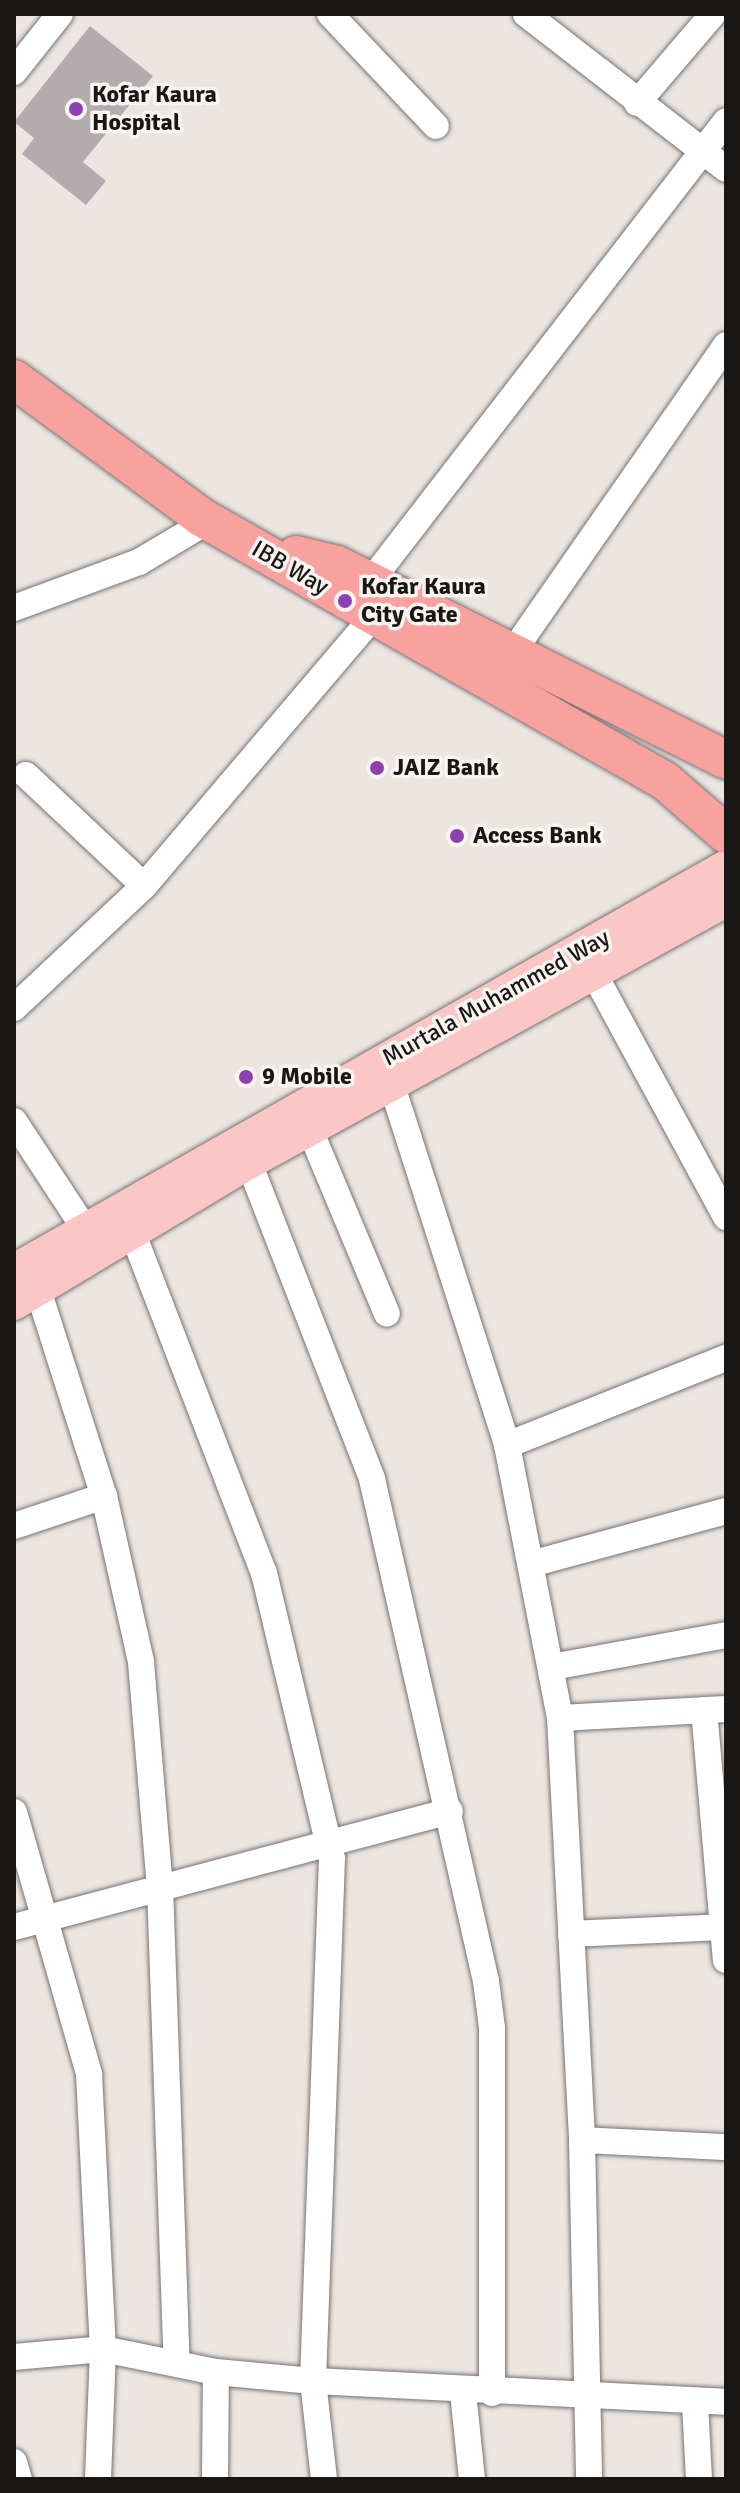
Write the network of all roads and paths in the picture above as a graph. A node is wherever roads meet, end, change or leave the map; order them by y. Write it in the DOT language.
graph roads {
  1 [pos="60,14"];
  2 [pos="330,14"];
  3 [pos="713,14"];
  4 [pos="539,22"];
  5 [pos="15,65"];
  6 [pos="637,103"];
  7 [pos="726,121"];
  8 [pos="436,126"];
  9 [pos="702,153"];
  10 [pos="726,169"];
  11 [pos="726,345"];
  12 [pos="14,379"];
  13 [pos="208,521"];
  14 [pos="372,599"];
  15 [pos="14,608"];
  16 [pos="512,653"];
  17 [pos="726,760"];
  18 [pos="26,775"];
  19 [pos="665,781"];
  20 [pos="726,799"];
  21 [pos="726,834"];
  22 [pos="726,866"];
  23 [pos="144,886"];
  24 [pos="726,901"];
  25 [pos="593,972"];
  26 [pos="14,1008"];
  27 [pos="392,1086"];
  28 [pos="14,1121"];
  29 [pos="310,1130"];
  30 [pos="249,1163"];
  31 [pos="726,1217"];
  32 [pos="85,1229"];
  33 [pos="133,1234"];
  34 [pos="24,1281"];
  35 [pos="387,1314"];
  36 [pos="726,1358"];
  37 [pos="507,1445"];
  38 [pos="104,1496"];
  39 [pos="726,1511"];
  40 [pos="14,1526"];
  41 [pos="531,1564"];
  42 [pos="726,1635"];
  43 [pos="552,1667"];
  44 [pos="715,1709"];
  45 [pos="560,1718"];
  46 [pos="450,1811"];
  47 [pos="14,1812"];
  48 [pos="327,1840"];
  49 [pos="160,1886"];
  50 [pos="45,1918"];
  51 [pos="14,1927"];
  52 [pos="723,1927"];
  53 [pos="571,1934"];
  54 [pos="726,1960"];
  55 [pos="582,2140"];
  56 [pos="726,2147"];
  57 [pos="103,2349"];
  58 [pos="14,2357"];
  59 [pos="177,2363"];
  60 [pos="216,2372"];
  61 [pos="313,2381"];
  62 [pos="463,2392"];
  63 [pos="492,2393"];
  64 [pos="587,2396"];
  65 [pos="726,2402"];
  66 [pos="695,2403"];
  67 [pos="14,2462"];
  68 [pos="19,2479"];
  69 [pos="98,2479"];
  70 [pos="215,2479"];
  71 [pos="324,2479"];
  72 [pos="472,2479"];
  73 [pos="589,2479"];
  74 [pos="699,2479"];
  1 -- 5 [label="street"];
  2 -- 8 [label="street"];
  3 -- 6 [label="street"];
  4 -- 6 [label="street"];
  6 -- 9 [label="street"];
  7 -- 9 [label="street"];
  9 -- 10 [label="street"];
  9 -- 14 [label="street"];
  11 -- 16 [label="street"];
  12 -- 13 [label="highway, IBB Way"];
  13 -- 14 [label="highway, IBB Way"];
  13 -- 15 [label="street"];
  14 -- 16 [label="highway"];
  14 -- 19 [label="highway, IBB Way"];
  14 -- 23 [label="street"];
  16 -- 17 [label="highway"];
  18 -- 23 [label="street"];
  19 -- 20 [label="highway, IBB Way"];
  19 -- 21 [label="highway, IBB Way"];
  22 -- 32 [label="main road, Murtala Muhammed Way"];
  23 -- 26 [label="street"];
  24 -- 25 [label="main road, Murtala Muhammed Way"];
  25 -- 27 [label="main road, Murtala Muhammed Way"];
  25 -- 31 [label="street"];
  27 -- 29 [label="main road, Murtala Muhammed Way"];
  27 -- 37 [label="street"];
  28 -- 32 [label="street"];
  29 -- 30 [label="main road, Murtala Muhammed Way"];
  29 -- 35 [label="street"];
  30 -- 33 [label="main road, Murtala Muhammed Way"];
  30 -- 46 [label="street"];
  32 -- 34 [label="main road, Murtala Muhammed Way"];
  33 -- 34 [label="main road, Murtala Muhammed Way"];
  33 -- 48 [label="street"];
  34 -- 38 [label="street"];
  36 -- 37 [label="street"];
  37 -- 41 [label="street"];
  38 -- 40 [label="street"];
  38 -- 49 [label="street"];
  39 -- 41 [label="street"];
  41 -- 43 [label="street"];
  42 -- 43 [label="street"];
  43 -- 45 [label="street"];
  44 -- 45 [label="street"];
  44 -- 52 [label="street"];
  45 -- 53 [label="street"];
  46 -- 48 [label="street"];
  46 -- 63 [label="street"];
  47 -- 50 [label="street"];
  48 -- 49 [label="street"];
  48 -- 61 [label="street"];
  49 -- 50 [label="street"];
  49 -- 59 [label="street"];
  50 -- 51 [label="street"];
  50 -- 57 [label="street"];
  52 -- 53 [label="street"];
  52 -- 54 [label="street"];
  53 -- 55 [label="street"];
  55 -- 56 [label="street"];
  55 -- 64 [label="street"];
  57 -- 58 [label="street"];
  57 -- 59 [label="street"];
  57 -- 69 [label="street"];
  59 -- 60 [label="street"];
  60 -- 61 [label="street"];
  60 -- 70 [label="street"];
  61 -- 62 [label="street"];
  61 -- 71 [label="street"];
  62 -- 63 [label="street"];
  62 -- 72 [label="street"];
  63 -- 64 [label="street"];
  64 -- 66 [label="street"];
  64 -- 73 [label="street"];
  65 -- 66 [label="street"];
  66 -- 74 [label="street"];
  67 -- 68 [label="street"];
}
